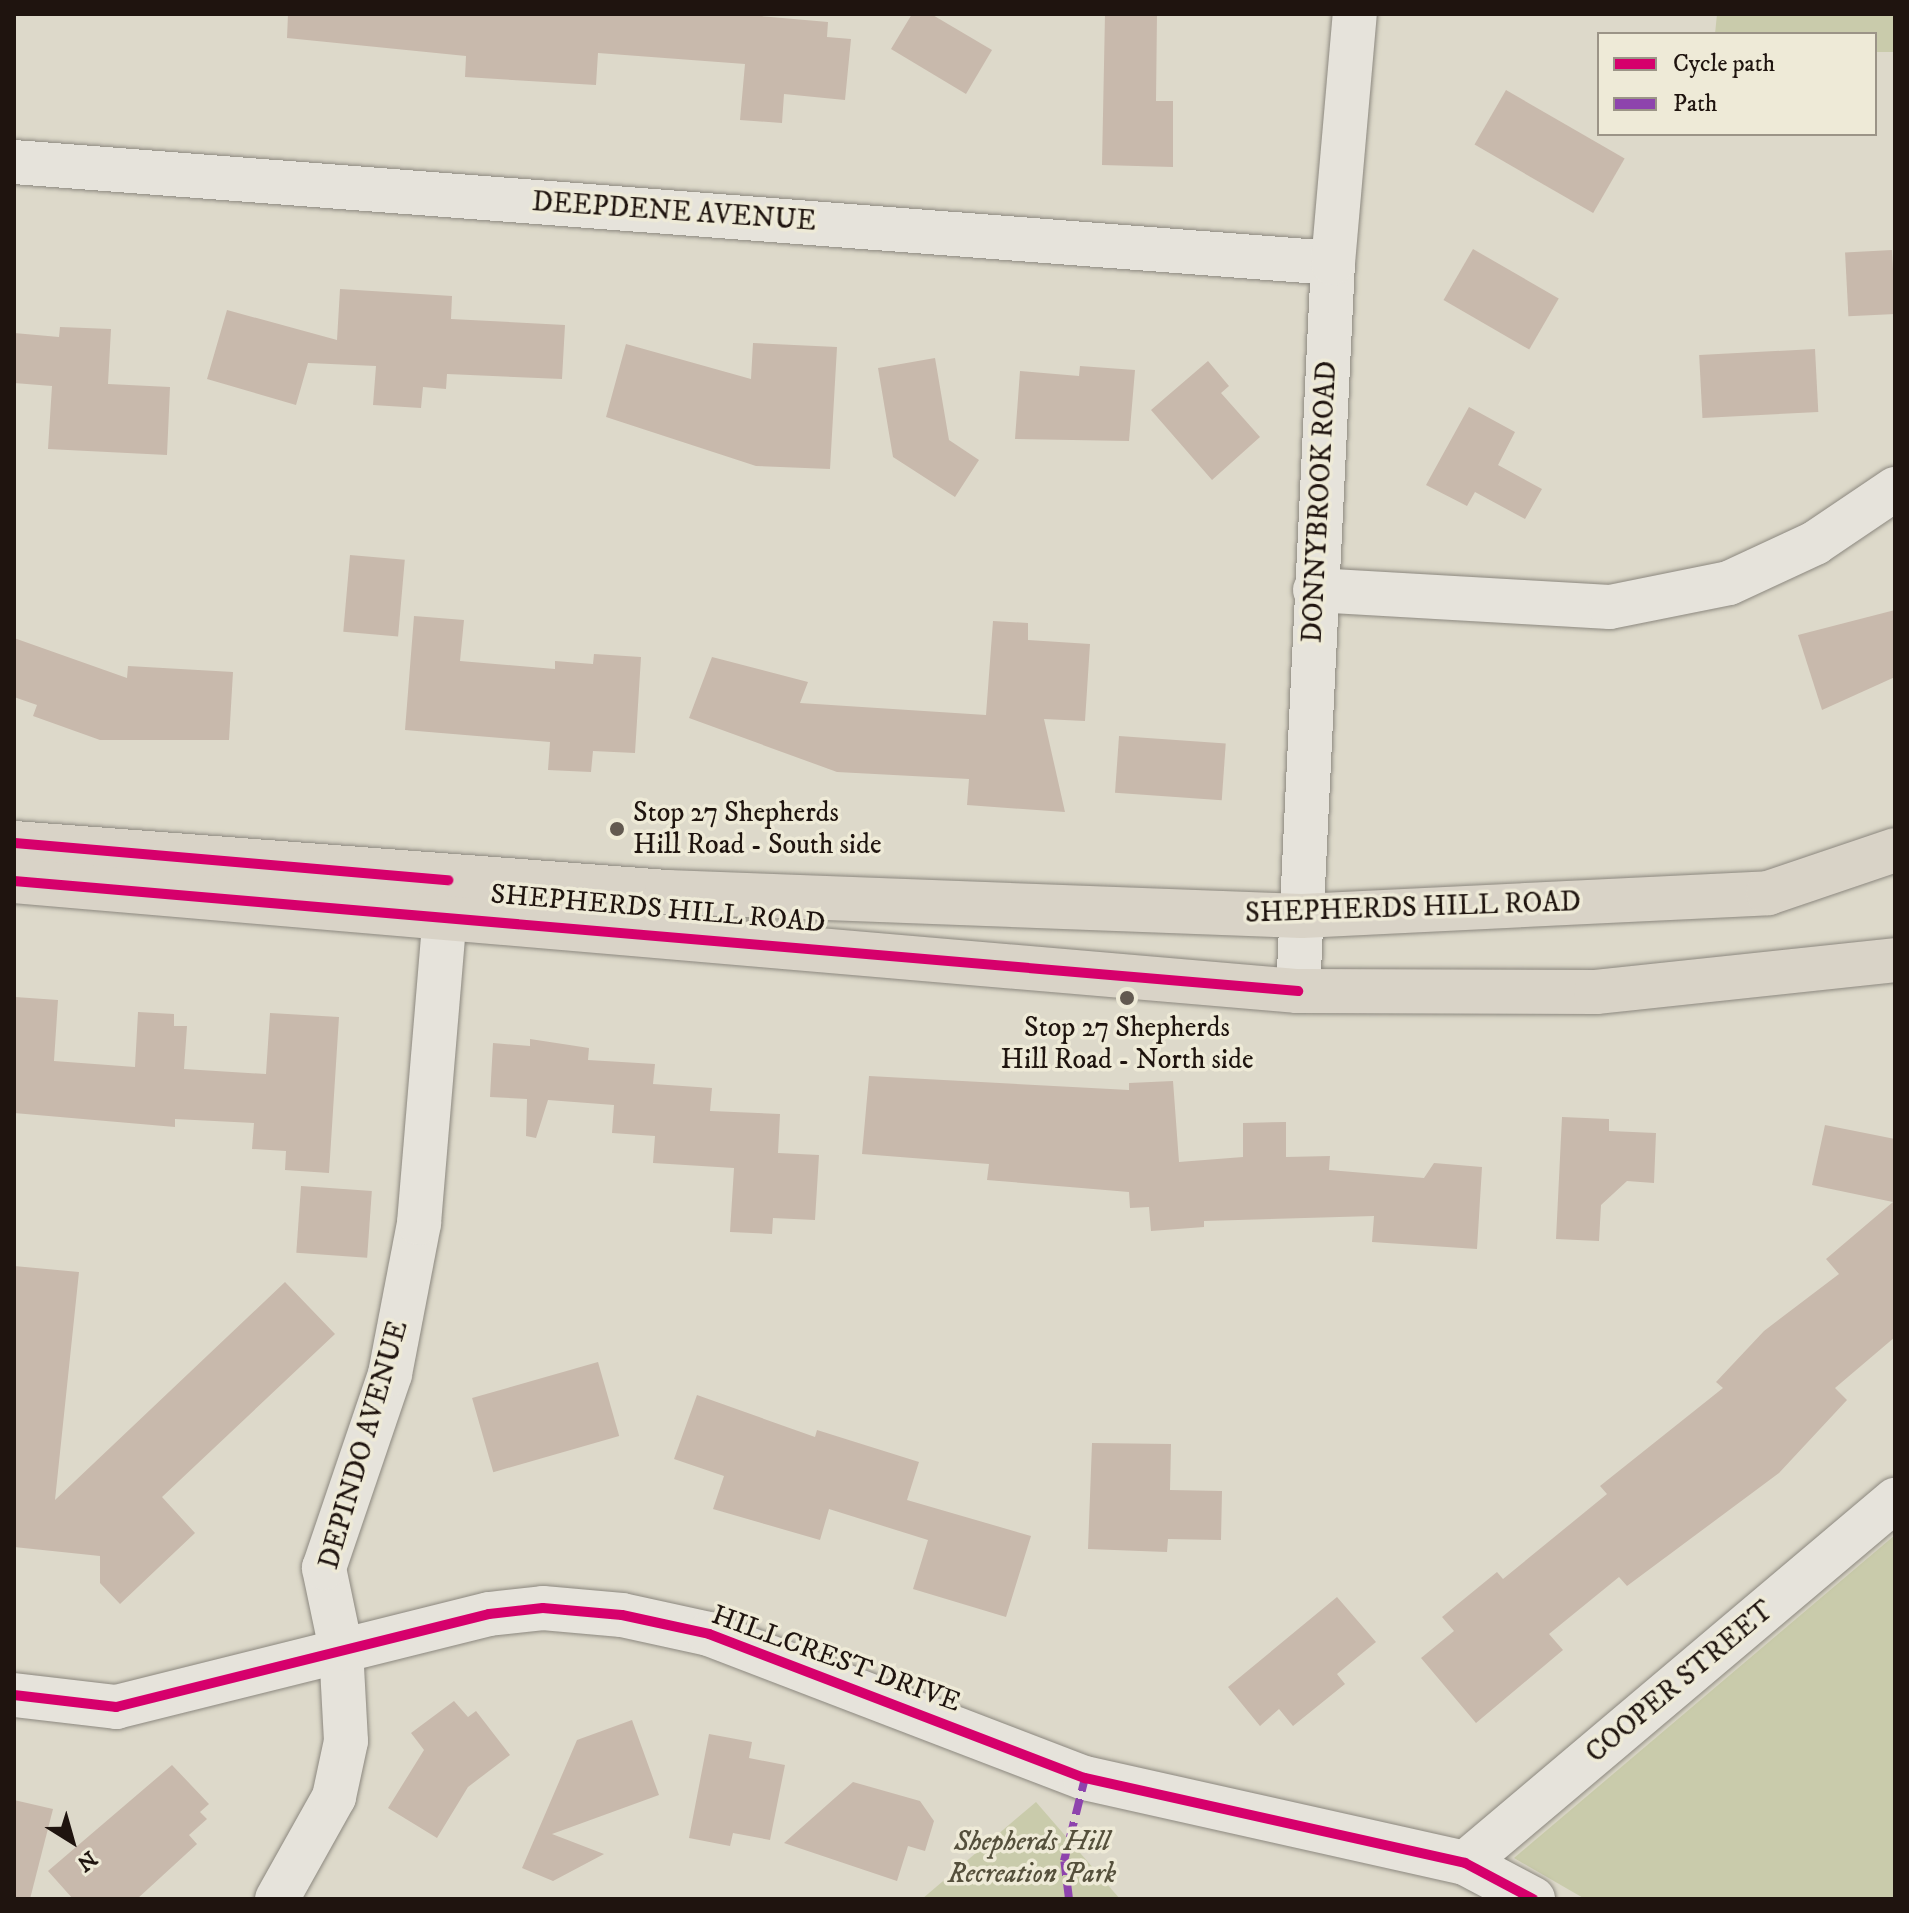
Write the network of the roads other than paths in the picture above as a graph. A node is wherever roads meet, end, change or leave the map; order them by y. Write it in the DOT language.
graph roads {
  1 [pos="1355,14"];
  2 [pos="14,162"];
  3 [pos="1333,263"];
  4 [pos="1895,489"];
  5 [pos="1315,590"];
  6 [pos="14,843"];
  7 [pos="1895,850"];
  8 [pos="1895,874"];
  9 [pos="14,881"];
  10 [pos="1768,893"];
  11 [pos="447,897"];
  12 [pos="1302,916"];
  13 [pos="1895,960"];
  14 [pos="1298,991"];
  15 [pos="1895,1500"];
  16 [pos="341,1649"];
  17 [pos="14,1695"];
  18 [pos="1465,1863"];
  19 [pos="277,1899"];
  20 [pos="1533,1899"];
  1 -- 3 [label="street, DONNYBROOK ROAD"];
  2 -- 3 [label="street, DEEPDENE AVENUE"];
  3 -- 5 [label="street, DONNYBROOK ROAD"];
  4 -- 5 [label="street"];
  5 -- 12 [label="street, DONNYBROOK ROAD"];
  6 -- 11 [label="main road, SHEPHERDS HILL ROAD"];
  7 -- 10 [label="main road, SHEPHERDS HILL ROAD"];
  8 -- 10 [label="main road"];
  9 -- 11 [label="main road, SHEPHERDS HILL ROAD"];
  10 -- 12 [label="main road, SHEPHERDS HILL ROAD"];
  11 -- 12 [label="main road, SHEPHERDS HILL ROAD"];
  11 -- 14 [label="main road, SHEPHERDS HILL ROAD"];
  11 -- 16 [label="street, DEPINDO AVENUE"];
  12 -- 14 [label="street, DONNYBROOK ROAD"];
  13 -- 14 [label="main road, SHEPHERDS HILL ROAD"];
  15 -- 18 [label="street, COOPER STREET"];
  16 -- 17 [label="street, HILLCREST DRIVE"];
  16 -- 18 [label="street, HILLCREST DRIVE"];
  16 -- 19 [label="street, DEPINDO AVENUE"];
  18 -- 20 [label="street, HILLCREST DRIVE"];
}
